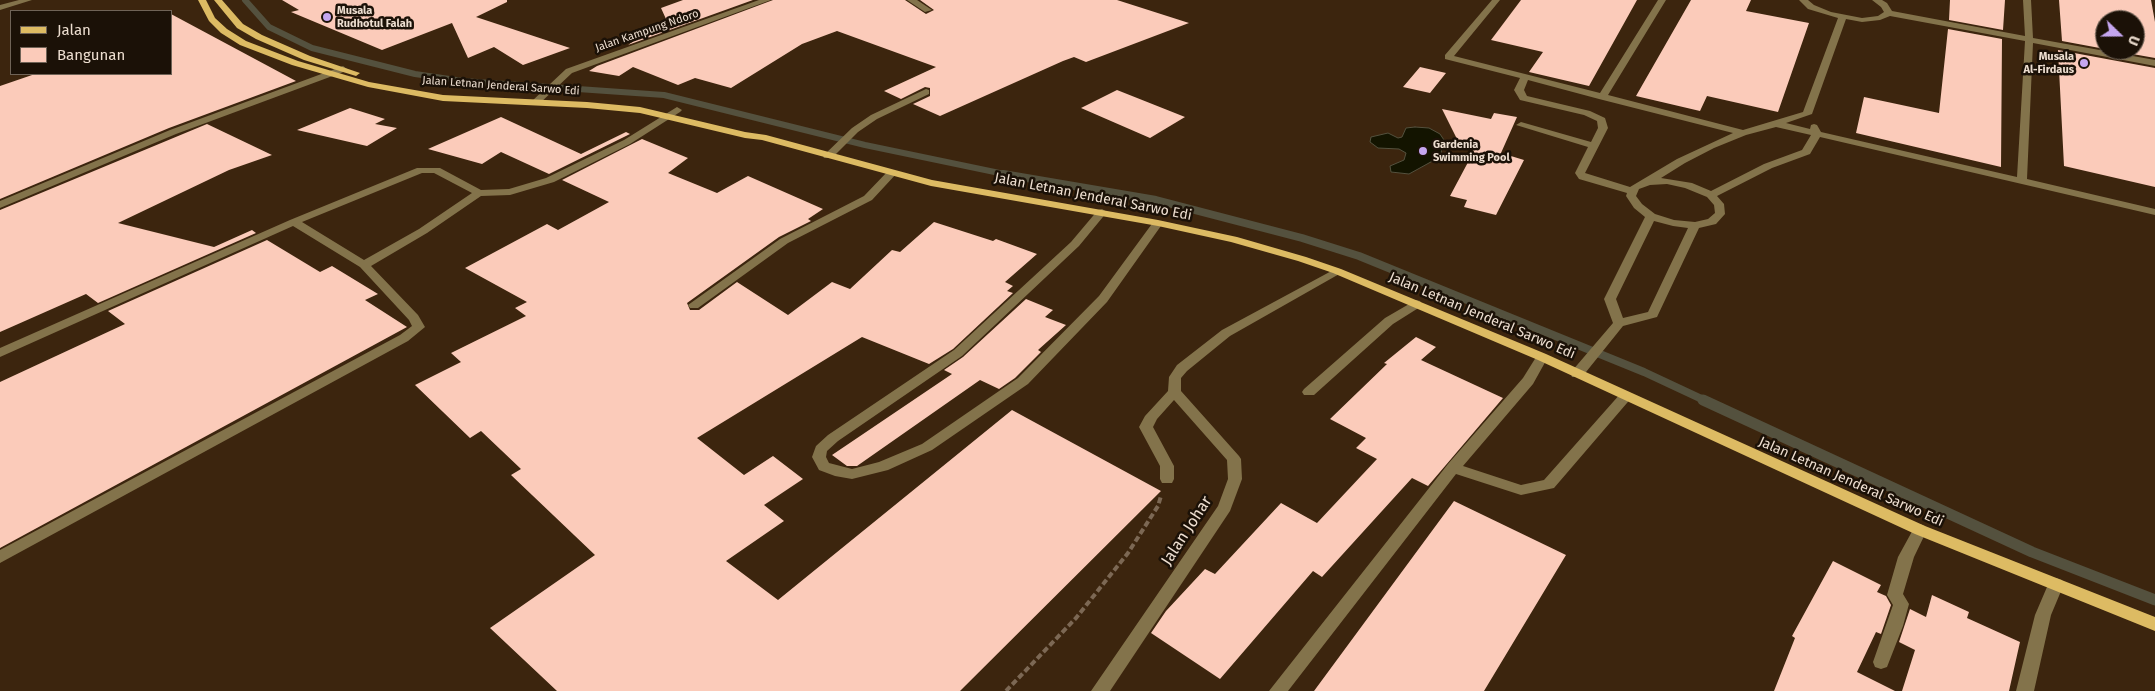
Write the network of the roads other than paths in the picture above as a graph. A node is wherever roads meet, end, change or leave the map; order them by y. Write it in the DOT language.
graph roads {
  1 [pos="28,0"];
  2 [pos="202,0"];
  3 [pos="218,0"];
  4 [pos="767,0"];
  5 [pos="911,0"];
  6 [pos="1496,0"];
  7 [pos="1662,0"];
  8 [pos="1803,0"];
  9 [pos="1876,0"];
  10 [pos="2027,0"];
  11 [pos="0,8"];
  12 [pos="928,10"];
  13 [pos="1889,13"];
  14 [pos="1842,18"];
  15 [pos="2029,39"];
  16 [pos="2155,63"];
  17 [pos="343,69"];
  18 [pos="330,74"];
  19 [pos="1525,78"];
  20 [pos="926,92"];
  21 [pos="541,97"];
  22 [pos="1602,97"];
  23 [pos="673,113"];
  24 [pos="1807,114"];
  25 [pos="1776,124"];
  26 [pos="1521,125"];
  27 [pos="1817,132"];
  28 [pos="1743,133"];
  29 [pos="1594,146"];
  30 [pos="832,152"];
  31 [pos="892,173"];
  32 [pos="1648,182"];
  33 [pos="2022,182"];
  34 [pos="1634,191"];
  35 [pos="479,193"];
  36 [pos="1711,195"];
  37 [pos="0,205"];
  38 [pos="1102,212"];
  39 [pos="2155,212"];
  40 [pos="1652,216"];
  41 [pos="294,222"];
  42 [pos="1158,222"];
  43 [pos="1695,225"];
  44 [pos="364,265"];
  45 [pos="1337,271"];
  46 [pos="1416,304"];
  47 [pos="694,306"];
  48 [pos="1619,323"];
  49 [pos="0,353"];
  50 [pos="1542,357"];
  51 [pos="1577,374"];
  52 [pos="1174,392"];
  53 [pos="1309,392"];
  54 [pos="1626,396"];
  55 [pos="1453,468"];
  56 [pos="1167,479"];
  57 [pos="1920,530"];
  58 [pos="0,557"];
  59 [pos="2056,584"];
  60 [pos="2155,624"];
  61 [pos="1881,662"];
  62 [pos="1100,691"];
  63 [pos="1278,691"];
  64 [pos="2025,691"];
  1 -- 11 [label="street"];
  2 -- 18 [label="main road, Jalan Letnan Jenderal Sarwo Edi"];
  3 -- 17 [label="main road, Jalan Letnan Jenderal Sarwo Edi"];
  4 -- 21 [label="street, Jalan Kampung Ndoro"];
  5 -- 12 [label="street"];
  6 -- 19 [label="street"];
  7 -- 22 [label="street"];
  8 -- 14 [label="street"];
  9 -- 13 [label="street"];
  10 -- 15 [label="street"];
  13 -- 14 [label="street"];
  13 -- 15 [label="street"];
  14 -- 24 [label="street"];
  15 -- 16 [label="street"];
  15 -- 33 [label="street"];
  17 -- 18 [label="street"];
  17 -- 21 [label="main road, Jalan Letnan Jenderal Sarwo Edi"];
  18 -- 21 [label="main road, Jalan Letnan Jenderal Sarwo Edi"];
  18 -- 37 [label="street"];
  19 -- 22 [label="street"];
  19 -- 29 [label="street"];
  20 -- 30 [label="street"];
  21 -- 23 [label="main road, Jalan Letnan Jenderal Sarwo Edi"];
  22 -- 28 [label="street"];
  23 -- 30 [label="main road, Jalan Letnan Jenderal Sarwo Edi"];
  23 -- 35 [label="street"];
  24 -- 25 [label="street"];
  24 -- 27 [label="street"];
  25 -- 27 [label="street"];
  25 -- 28 [label="street"];
  26 -- 29 [label="street"];
  27 -- 33 [label="street"];
  27 -- 36 [label="street"];
  28 -- 32 [label="street"];
  29 -- 34 [label="street"];
  30 -- 31 [label="main road, Jalan Letnan Jenderal Sarwo Edi"];
  31 -- 38 [label="main road, Jalan Letnan Jenderal Sarwo Edi"];
  31 -- 47 [label="street"];
  32 -- 34 [label="street"];
  32 -- 36 [label="street"];
  33 -- 39 [label="street"];
  34 -- 40 [label="street"];
  35 -- 41 [label="street"];
  35 -- 44 [label="street"];
  36 -- 43 [label="street"];
  38 -- 42 [label="main road, Jalan Letnan Jenderal Sarwo Edi"];
  38 -- 42 [label="street"];
  40 -- 43 [label="street"];
  40 -- 48 [label="street"];
  41 -- 44 [label="street"];
  41 -- 49 [label="street"];
  42 -- 45 [label="main road, Jalan Letnan Jenderal Sarwo Edi"];
  43 -- 48 [label="street"];
  44 -- 58 [label="street"];
  45 -- 46 [label="main road, Jalan Letnan Jenderal Sarwo Edi"];
  45 -- 52 [label="street"];
  46 -- 50 [label="main road, Jalan Letnan Jenderal Sarwo Edi"];
  46 -- 53 [label="street"];
  48 -- 51 [label="street"];
  50 -- 51 [label="main road, Jalan Letnan Jenderal Sarwo Edi"];
  50 -- 55 [label="street"];
  51 -- 54 [label="main road, Jalan Letnan Jenderal Sarwo Edi"];
  52 -- 56 [label="street"];
  52 -- 62 [label="street, Jalan Johar"];
  54 -- 55 [label="street"];
  54 -- 57 [label="main road, Jalan Letnan Jenderal Sarwo Edi"];
  55 -- 63 [label="street"];
  57 -- 59 [label="main road, Jalan Letnan Jenderal Sarwo Edi"];
  57 -- 61 [label="street"];
  59 -- 60 [label="main road, Jalan Letnan Jenderal Sarwo Edi"];
  59 -- 64 [label="street"];
}
